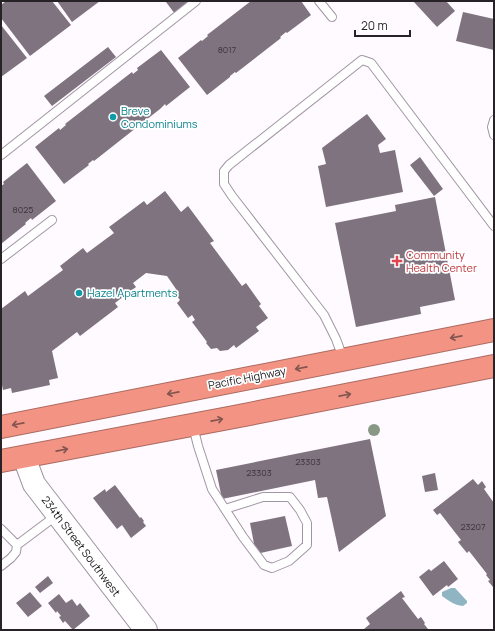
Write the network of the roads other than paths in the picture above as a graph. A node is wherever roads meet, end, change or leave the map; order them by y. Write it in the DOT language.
graph roads {
  1 [pos="196,1"];
  2 [pos="319,1"];
  3 [pos="332,17"];
  4 [pos="494,120"];
  5 [pos="494,135"];
  6 [pos="1,155"];
  7 [pos="52,220"];
  8 [pos="494,226"];
  9 [pos="1,259"];
  10 [pos="494,330"];
  11 [pos="343,359"];
  12 [pos="494,366"];
  13 [pos="193,425"];
  14 [pos="1,427"];
  15 [pos="24,457"];
  16 [pos="1,461"];
  17 [pos="225,510"];
  18 [pos="57,514"];
  19 [pos="1,529"];
  20 [pos="17,545"];
  21 [pos="1,566"];
  22 [pos="146,630"];
  1 -- 6 [label="lane"];
  2 -- 3 [label="lane"];
  4 -- 5 [label="lane"];
  7 -- 9 [label="lane"];
  8 -- 11 [label="lane"];
  10 -- 11 [label="highway, Pacific Highway, one-way"];
  11 -- 14 [label="highway, Pacific Highway, one-way"];
  13 -- 12 [label="highway, one-way"];
  15 -- 13 [label="highway, one-way"];
  13 -- 17 [label="lane"];
  15 -- 16 [label="highway"];
  15 -- 18 [label="street, 234th Street Southwest"];
  17 -- 17 [label="lane"];
  18 -- 20 [label="lane"];
  18 -- 22 [label="street, 234th Street Southwest"];
  19 -- 20 [label="lane"];
  20 -- 21 [label="lane"];
}
